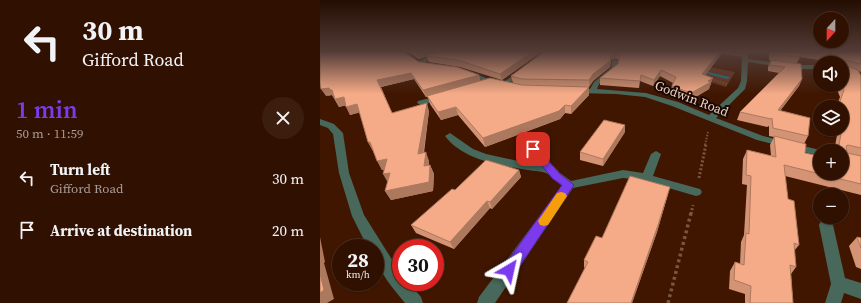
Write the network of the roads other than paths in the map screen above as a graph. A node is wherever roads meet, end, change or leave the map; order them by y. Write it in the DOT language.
graph roads {
  1 [pos="614,66"];
  2 [pos="745,66"];
  3 [pos="791,66"];
  4 [pos="528,67"];
  5 [pos="813,67"];
  6 [pos="460,70"];
  7 [pos="492,82"];
  8 [pos="503,85"];
  9 [pos="479,87"];
  10 [pos="512,87"];
  11 [pos="566,91"];
  12 [pos="593,91"];
  13 [pos="451,95"];
  14 [pos="421,103"];
  15 [pos="710,119"];
  16 [pos="320,122"];
  17 [pos="450,136"];
  18 [pos="533,149"];
  19 [pos="813,152"];
  20 [pos="656,154"];
  21 [pos="551,171"];
  22 [pos="647,178"];
  23 [pos="568,185"];
  24 [pos="696,192"];
  25 [pos="826,225"];
  26 [pos="840,284"];
  27 [pos="861,291"];
  28 [pos="415,303"];
  29 [pos="485,303"];
  30 [pos="833,303"];
  1 -- 12 [label="street"];
  2 -- 15 [label="street"];
  3 -- 5 [label="street"];
  4 -- 8 [label="street"];
  6 -- 7 [label="street"];
  7 -- 8 [label="street"];
  7 -- 9 [label="street"];
  8 -- 10 [label="street"];
  11 -- 12 [label="street, Godwin Road"];
  12 -- 15 [label="street, Godwin Road"];
  13 -- 14 [label="street"];
  15 -- 19 [label="street, Godwin Road"];
  16 -- 28 [label="street"];
  17 -- 21 [label="street"];
  18 -- 21 [label="street"];
  20 -- 22 [label="street"];
  21 -- 23 [label="street"];
  22 -- 23 [label="street"];
  22 -- 24 [label="street"];
  23 -- 29 [label="street"];
  25 -- 26 [label="street"];
  26 -- 27 [label="street"];
  26 -- 30 [label="street"];
}
